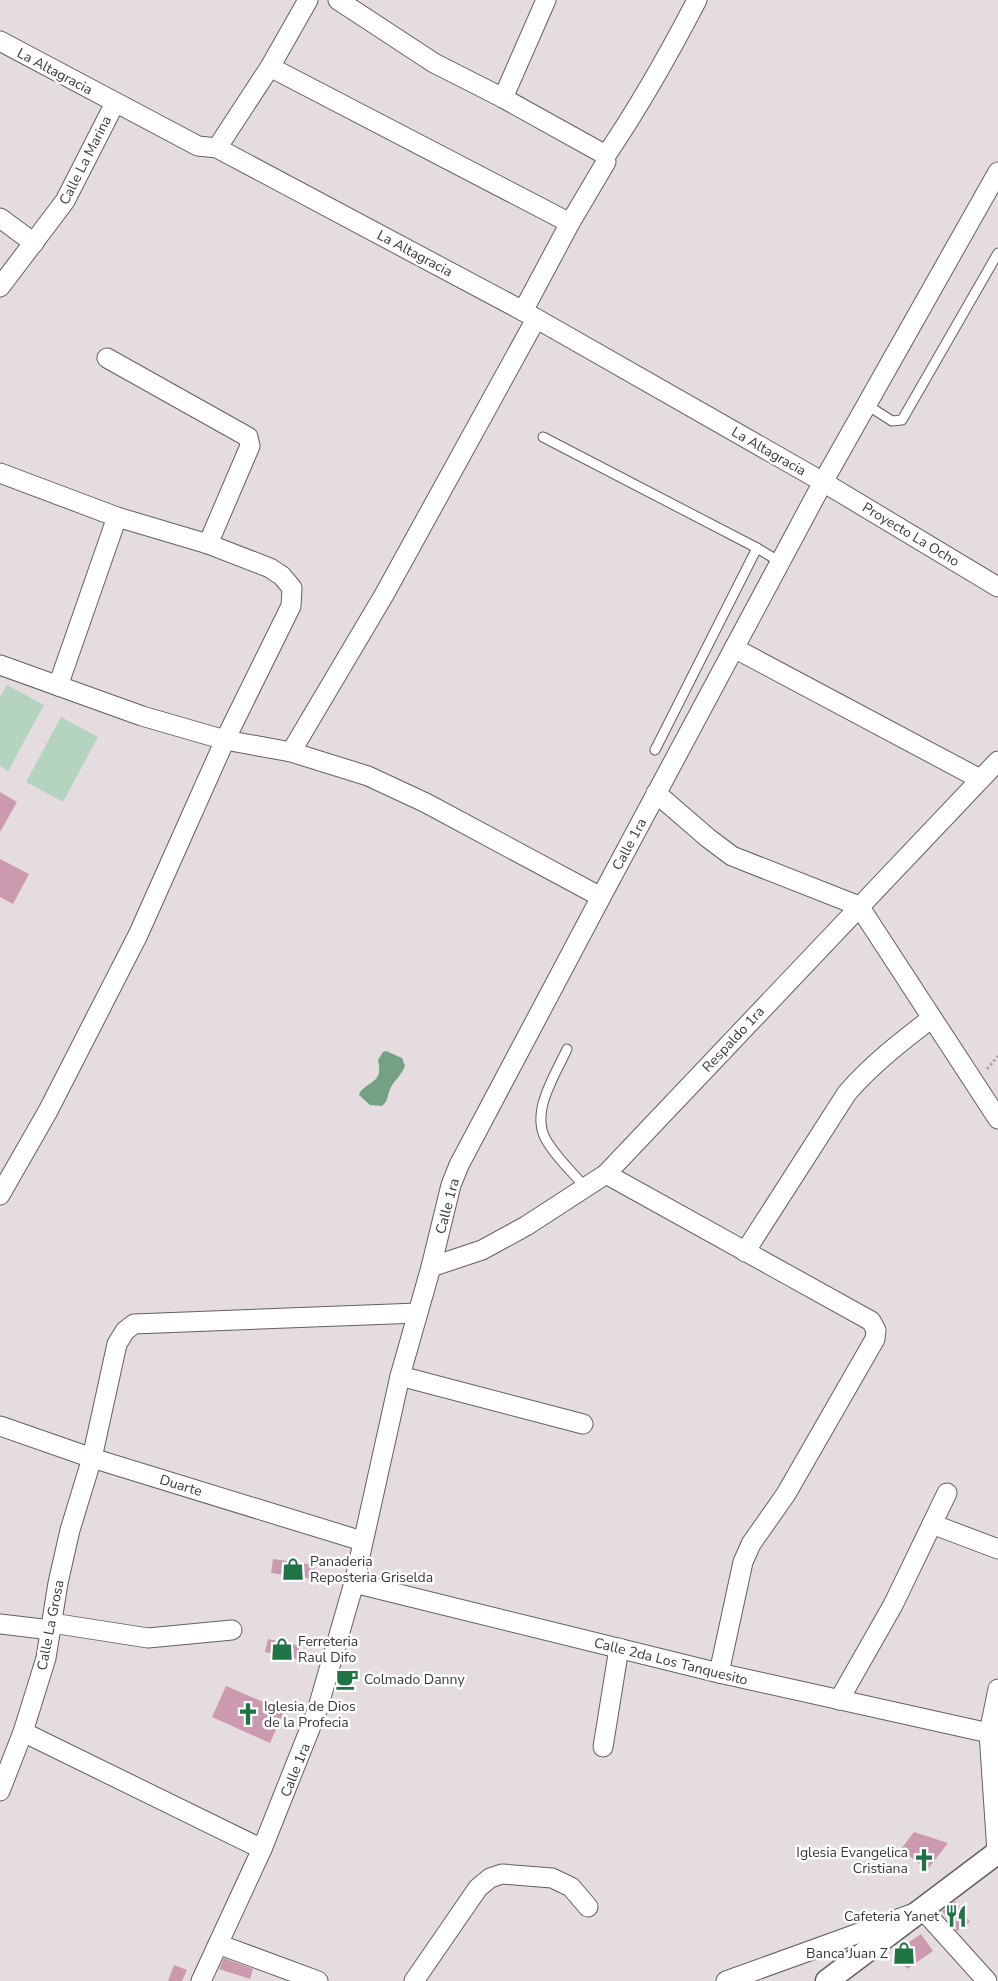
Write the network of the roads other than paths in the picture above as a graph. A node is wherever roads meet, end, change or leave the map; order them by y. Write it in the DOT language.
graph roads {
  1 [pos="308,0"];
  2 [pos="338,0"];
  3 [pos="546,0"];
  4 [pos="697,0"];
  5 [pos="0,41"];
  6 [pos="270,67"];
  7 [pos="503,98"];
  8 [pos="115,103"];
  9 [pos="217,148"];
  10 [pos="605,157"];
  11 [pos="998,172"];
  12 [pos="0,218"];
  13 [pos="570,223"];
  14 [pos="34,243"];
  15 [pos="998,253"];
  16 [pos="0,287"];
  17 [pos="530,315"];
  18 [pos="107,358"];
  19 [pos="867,404"];
  20 [pos="543,438"];
  21 [pos="0,473"];
  22 [pos="823,482"];
  23 [pos="117,517"];
  24 [pos="208,544"];
  25 [pos="757,548"];
  26 [pos="780,562"];
  27 [pos="998,587"];
  28 [pos="734,648"];
  29 [pos="0,665"];
  30 [pos="58,686"];
  31 [pos="225,740"];
  32 [pos="654,750"];
  33 [pos="291,752"];
  34 [pos="998,761"];
  35 [pos="980,779"];
  36 [pos="656,793"];
  37 [pos="600,897"];
  38 [pos="858,906"];
  39 [pos="932,1018"];
  40 [pos="568,1049"];
  41 [pos="998,1119"];
  42 [pos="606,1174"];
  43 [pos="585,1187"];
  44 [pos="0,1195"];
  45 [pos="745,1252"];
  46 [pos="431,1267"];
  47 [pos="418,1313"];
  48 [pos="400,1376"];
  49 [pos="583,1424"];
  50 [pos="0,1426"];
  51 [pos="92,1458"];
  52 [pos="947,1493"];
  53 [pos="932,1524"];
  54 [pos="362,1541"];
  55 [pos="998,1548"];
  56 [pos="354,1583"];
  57 [pos="0,1624"];
  58 [pos="52,1626"];
  59 [pos="232,1630"];
  60 [pos="618,1648"];
  61 [pos="719,1673"];
  62 [pos="998,1688"];
  63 [pos="839,1700"];
  64 [pos="23,1732"];
  65 [pos="989,1732"];
  66 [pos="603,1747"];
  67 [pos="0,1790"];
  68 [pos="262,1849"];
  69 [pos="998,1852"];
  70 [pos="588,1907"];
  71 [pos="923,1910"];
  72 [pos="218,1944"];
  73 [pos="201,1981"];
  74 [pos="318,1981"];
  75 [pos="414,1981"];
  76 [pos="726,1981"];
  77 [pos="827,1981"];
  78 [pos="987,1981"];
  1 -- 6 [label="street"];
  2 -- 7 [label="street"];
  3 -- 7 [label="street"];
  4 -- 10 [label="street"];
  5 -- 8 [label="street, La Altagracia"];
  6 -- 9 [label="street"];
  6 -- 13 [label="street"];
  7 -- 10 [label="street"];
  8 -- 9 [label="street, La Altagracia"];
  8 -- 14 [label="street, Calle La Marina"];
  9 -- 17 [label="street, La Altagracia"];
  10 -- 13 [label="street"];
  11 -- 19 [label="street, Calle 1ra"];
  12 -- 14 [label="street"];
  13 -- 17 [label="street"];
  14 -- 16 [label="street, Calle La Marina"];
  15 -- 19 [label="lane"];
  17 -- 22 [label="street, La Altagracia"];
  17 -- 33 [label="street"];
  18 -- 24 [label="street"];
  19 -- 22 [label="street, Calle 1ra"];
  20 -- 25 [label="lane"];
  21 -- 23 [label="street"];
  22 -- 26 [label="street, Calle 1ra"];
  22 -- 27 [label="street, Proyecto La Ocho"];
  23 -- 24 [label="street"];
  23 -- 30 [label="street"];
  24 -- 31 [label="street"];
  25 -- 26 [label="lane"];
  25 -- 32 [label="lane"];
  26 -- 28 [label="street, Calle 1ra"];
  28 -- 35 [label="street"];
  28 -- 36 [label="street, Calle 1ra"];
  29 -- 30 [label="street"];
  30 -- 31 [label="street"];
  31 -- 33 [label="street"];
  31 -- 44 [label="street"];
  33 -- 37 [label="street"];
  34 -- 35 [label="street, Respaldo 1ra"];
  35 -- 38 [label="street, Respaldo 1ra"];
  36 -- 37 [label="street, Calle 1ra"];
  36 -- 38 [label="street"];
  37 -- 46 [label="street, Calle 1ra"];
  38 -- 39 [label="street"];
  38 -- 42 [label="street, Respaldo 1ra"];
  39 -- 41 [label="street"];
  39 -- 45 [label="street"];
  40 -- 43 [label="lane"];
  42 -- 43 [label="street, Respaldo 1ra"];
  42 -- 45 [label="street"];
  43 -- 46 [label="street, Respaldo 1ra"];
  45 -- 61 [label="street"];
  46 -- 47 [label="street, Calle 1ra"];
  47 -- 48 [label="street, Calle 1ra"];
  47 -- 51 [label="street, Calle La Grosa"];
  48 -- 49 [label="street"];
  48 -- 54 [label="street, Calle 1ra"];
  50 -- 51 [label="street, Duarte"];
  51 -- 54 [label="street, Duarte"];
  51 -- 58 [label="street, Calle La Grosa"];
  52 -- 53 [label="street"];
  53 -- 55 [label="street"];
  53 -- 63 [label="street"];
  54 -- 56 [label="street, Calle 1ra"];
  56 -- 60 [label="street, Calle 2da Los Tanquesito"];
  56 -- 68 [label="street, Calle 1ra"];
  57 -- 58 [label="street"];
  58 -- 59 [label="street"];
  58 -- 64 [label="street, Calle La Grosa"];
  60 -- 61 [label="street, Calle 2da Los Tanquesito"];
  60 -- 66 [label="street"];
  61 -- 63 [label="street, Calle 2da Los Tanquesito"];
  62 -- 65 [label="street"];
  63 -- 65 [label="street, Calle 2da Los Tanquesito"];
  64 -- 67 [label="street, Calle La Grosa"];
  64 -- 68 [label="street"];
  65 -- 69 [label="street"];
  68 -- 72 [label="street, Calle 1ra"];
  69 -- 71 [label="street"];
  70 -- 75 [label="street"];
  71 -- 76 [label="street"];
  71 -- 77 [label="street"];
  71 -- 78 [label="street"];
  72 -- 73 [label="street, Calle 1ra"];
  72 -- 74 [label="street"];
}
